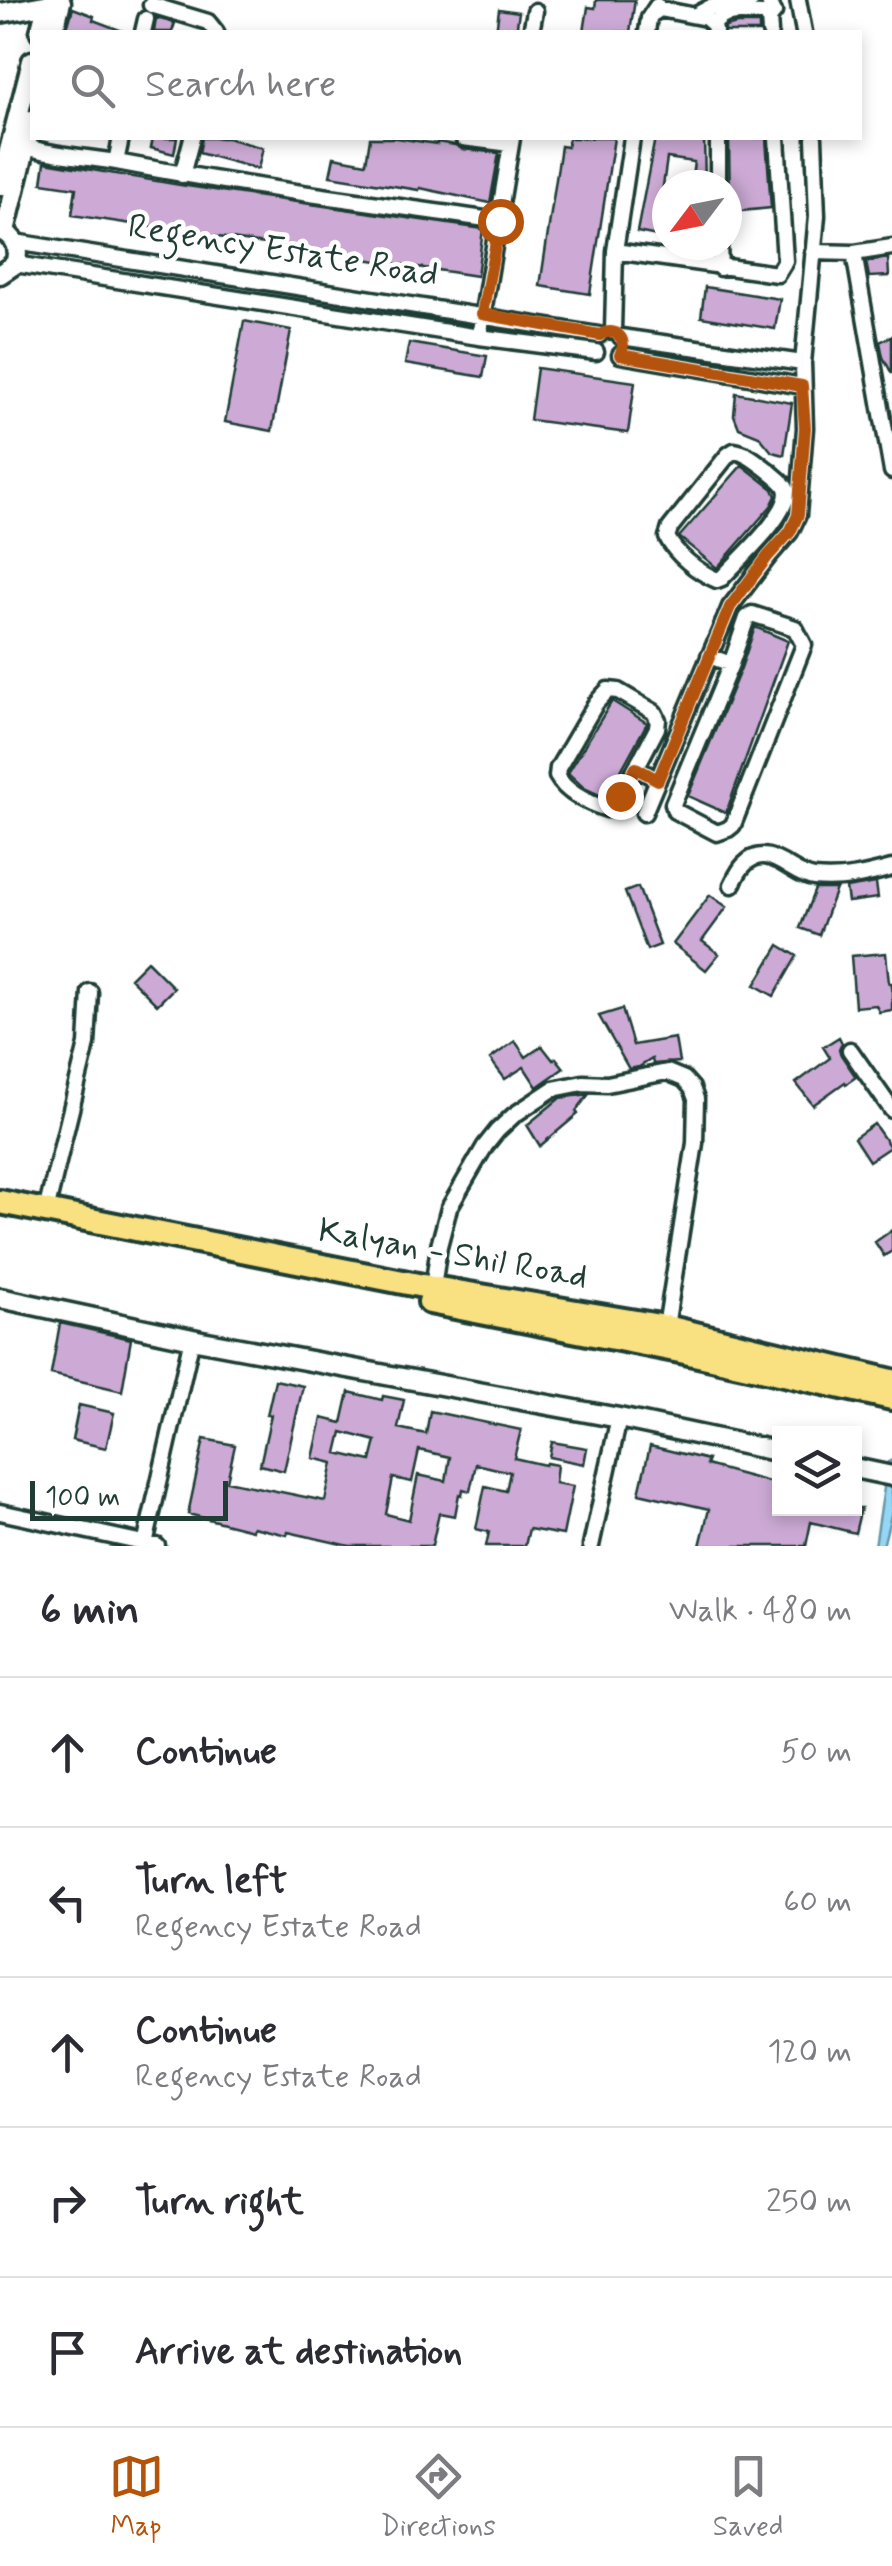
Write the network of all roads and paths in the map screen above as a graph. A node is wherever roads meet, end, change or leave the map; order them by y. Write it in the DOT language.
graph roads {
  1 [pos="752,0"];
  2 [pos="768,0"];
  3 [pos="798,0"];
  4 [pos="58,3"];
  5 [pos="656,6"];
  6 [pos="535,11"];
  7 [pos="0,13"];
  8 [pos="694,16"];
  9 [pos="147,19"];
  10 [pos="770,25"];
  11 [pos="715,29"];
  12 [pos="41,30"];
  13 [pos="54,30"];
  14 [pos="214,30"];
  15 [pos="531,30"];
  16 [pos="647,30"];
  17 [pos="804,30"];
  18 [pos="30,74"];
  19 [pos="30,124"];
  20 [pos="121,140"];
  21 [pos="191,140"];
  22 [pos="632,140"];
  23 [pos="718,140"];
  24 [pos="777,140"];
  25 [pos="814,140"];
  26 [pos="511,141"];
  27 [pos="19,145"];
  28 [pos="116,162"];
  29 [pos="718,170"];
  30 [pos="182,175"];
  31 [pos="0,186"];
  32 [pos="500,221"];
  33 [pos="7,234"];
  34 [pos="892,247"];
  35 [pos="615,251"];
  36 [pos="813,252"];
  37 [pos="854,252"];
  38 [pos="720,260"];
  39 [pos="720,268"];
  40 [pos="7,269"];
  41 [pos="244,278"];
  42 [pos="240,300"];
  43 [pos="482,314"];
  44 [pos="611,334"];
  45 [pos="479,337"];
  46 [pos="596,352"];
  47 [pos="620,355"];
  48 [pos="803,363"];
  49 [pos="802,386"];
  50 [pos="888,426"];
  51 [pos="892,471"];
  52 [pos="754,544"];
  53 [pos="768,556"];
  54 [pos="708,656"];
  55 [pos="731,664"];
  56 [pos="636,768"];
  57 [pos="658,780"];
  58 [pos="644,813"];
  59 [pos="892,868"];
  60 [pos="732,885"];
  61 [pos="90,992"];
  62 [pos="850,1050"];
  63 [pos="892,1110"];
  64 [pos="0,1202"];
  65 [pos="46,1211"];
  66 [pos="0,1218"];
  67 [pos="433,1288"];
  68 [pos="0,1298"];
  69 [pos="666,1327"];
  70 [pos="192,1338"];
  71 [pos="892,1382"];
  72 [pos="892,1398"];
  73 [pos="619,1418"];
  74 [pos="772,1450"];
  75 [pos="862,1470"];
  76 [pos="887,1475"];
  77 [pos="0,1512"];
  78 [pos="141,1544"];
  79 [pos="591,1546"];
  1 -- 8 [label="street"];
  2 -- 10 [label="street"];
  3 -- 17 [label="street"];
  4 -- 7 [label="street"];
  4 -- 12 [label="street"];
  4 -- 13 [label="street"];
  5 -- 8 [label="street"];
  5 -- 16 [label="street"];
  6 -- 15 [label="street"];
  8 -- 11 [label="street"];
  9 -- 14 [label="street"];
  10 -- 11 [label="street"];
  18 -- 27 [label="street"];
  19 -- 27 [label="street"];
  20 -- 28 [label="street"];
  21 -- 30 [label="street"];
  22 -- 35 [label="street"];
  23 -- 29 [label="street"];
  24 -- 39 [label="street"];
  25 -- 36 [label="street"];
  26 -- 32 [label="street"];
  27 -- 28 [label="street"];
  27 -- 31 [label="street"];
  27 -- 33 [label="street"];
  28 -- 30 [label="street"];
  30 -- 32 [label="street"];
  32 -- 43 [label="street"];
  33 -- 40 [label="street"];
  33 -- 41 [label="street, Regency Estate Road"];
  34 -- 37 [label="street"];
  35 -- 39 [label="street"];
  35 -- 44 [label="street"];
  36 -- 37 [label="street"];
  36 -- 48 [label="street"];
  37 -- 50 [label="street"];
  38 -- 39 [label="street"];
  40 -- 42 [label="street, Regency Estate Road"];
  41 -- 42 [label="street"];
  41 -- 43 [label="street, Regency Estate Road"];
  42 -- 45 [label="street, Regency Estate Road"];
  43 -- 44 [label="street, Regency Estate Road"];
  43 -- 45 [label="street"];
  44 -- 46 [label="street"];
  44 -- 47 [label="street"];
  44 -- 48 [label="street, Regency Estate Road"];
  45 -- 46 [label="street, Regency Estate Road"];
  46 -- 47 [label="street"];
  47 -- 49 [label="street"];
  48 -- 49 [label="street"];
  49 -- 53 [label="street"];
  50 -- 51 [label="street"];
  52 -- 52 [label="street"];
  52 -- 53 [label="street"];
  53 -- 54 [label="street"];
  54 -- 55 [label="street"];
  54 -- 57 [label="street"];
  55 -- 55 [label="street"];
  56 -- 56 [label="street"];
  56 -- 57 [label="street"];
  57 -- 58 [label="street"];
  59 -- 60 [label="street"];
  61 -- 65 [label="street"];
  62 -- 63 [label="street"];
  64 -- 65 [label="main road, Kalyan - Shil Road"];
  65 -- 67 [label="main road, Kalyan - Shil Road"];
  66 -- 72 [label="main road, Kalyan - Shil Road"];
  67 -- 69 [label="main road, Kalyan - Shil Road"];
  67 -- 69 [label="street"];
  68 -- 70 [label="street"];
  69 -- 71 [label="main road, Kalyan - Shil Road"];
  70 -- 73 [label="street"];
  70 -- 78 [label="street"];
  73 -- 74 [label="street"];
  73 -- 79 [label="street"];
  75 -- 76 [label="street"];
  77 -- 78 [label="street"];
}
